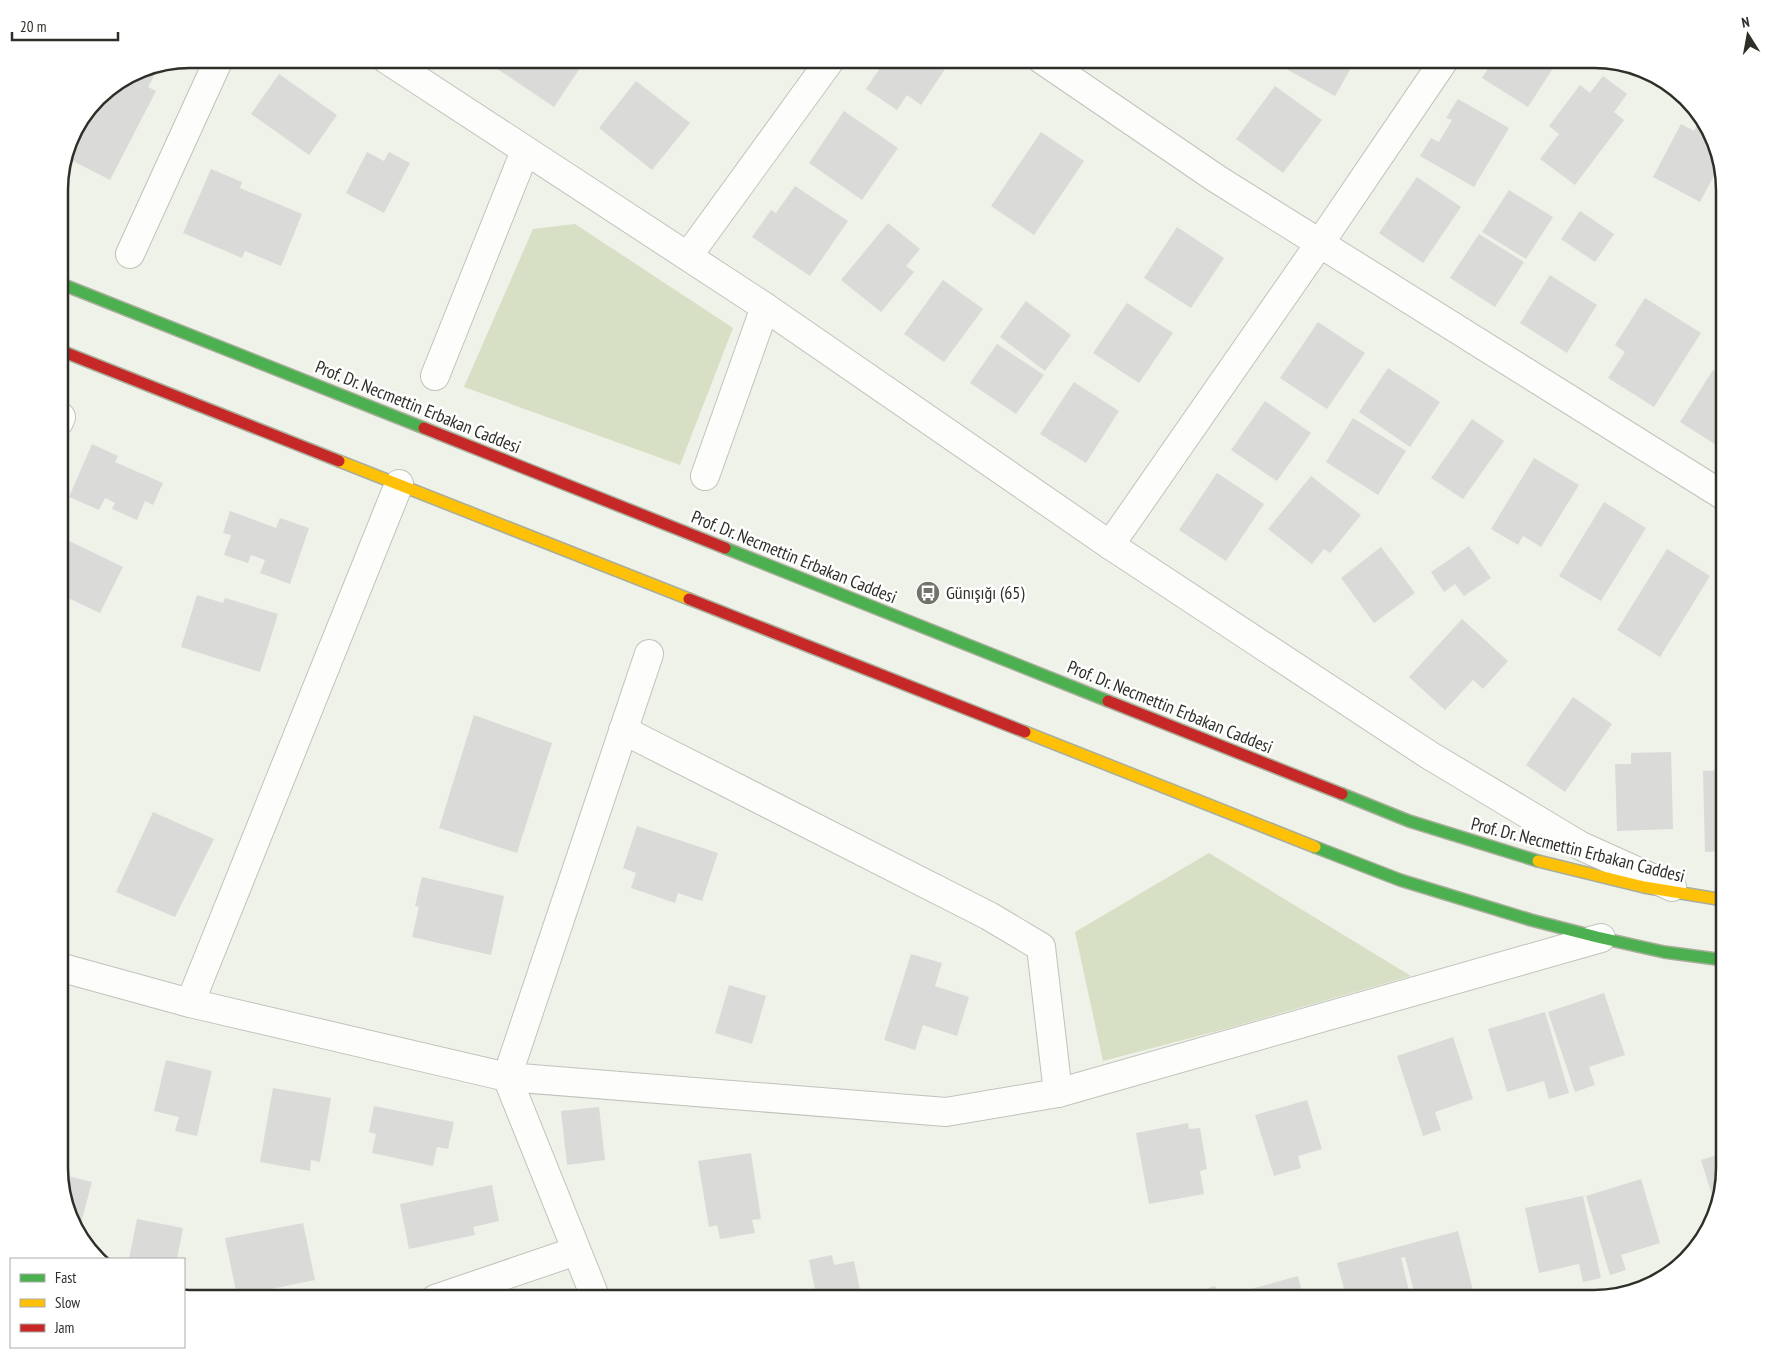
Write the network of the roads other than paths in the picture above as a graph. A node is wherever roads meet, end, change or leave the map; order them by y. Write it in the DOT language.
graph roads {
  1 [pos="215,68"];
  2 [pos="400,68"];
  3 [pos="824,68"];
  4 [pos="1054,68"];
  5 [pos="1440,68"];
  6 [pos="525,151"];
  7 [pos="1320,243"];
  8 [pos="130,254"];
  9 [pos="688,256"];
  10 [pos="68,287"];
  11 [pos="765,307"];
  12 [pos="68,354"];
  13 [pos="435,376"];
  14 [pos="705,476"];
  15 [pos="399,484"];
  16 [pos="1716,491"];
  17 [pos="1110,545"];
  18 [pos="649,654"];
  19 [pos="623,730"];
  20 [pos="1690,896"];
  21 [pos="1716,899"];
  22 [pos="1601,938"];
  23 [pos="1716,959"];
  24 [pos="68,970"];
  25 [pos="190,1003"];
  26 [pos="507,1077"];
  27 [pos="1058,1093"];
  28 [pos="576,1251"];
  29 [pos="461,1290"];
  30 [pos="592,1290"];
  1 -- 8 [label="street"];
  2 -- 6 [label="street"];
  3 -- 9 [label="street"];
  4 -- 7 [label="street"];
  5 -- 7 [label="street"];
  6 -- 9 [label="street"];
  6 -- 13 [label="street"];
  7 -- 16 [label="street"];
  7 -- 17 [label="street"];
  9 -- 11 [label="street"];
  10 -- 20 [label="main road, Prof. Dr. Necmettin Erbakan Caddesi"];
  11 -- 14 [label="street"];
  11 -- 17 [label="street"];
  12 -- 15 [label="main road"];
  15 -- 22 [label="main road"];
  15 -- 25 [label="street"];
  17 -- 20 [label="street"];
  18 -- 19 [label="street"];
  19 -- 26 [label="street"];
  19 -- 27 [label="street"];
  20 -- 21 [label="main road, Prof. Dr. Necmettin Erbakan Caddesi"];
  22 -- 23 [label="main road"];
  22 -- 27 [label="street"];
  24 -- 25 [label="street"];
  25 -- 26 [label="street"];
  26 -- 27 [label="street"];
  26 -- 28 [label="street"];
  28 -- 29 [label="street"];
  28 -- 30 [label="street"];
}
